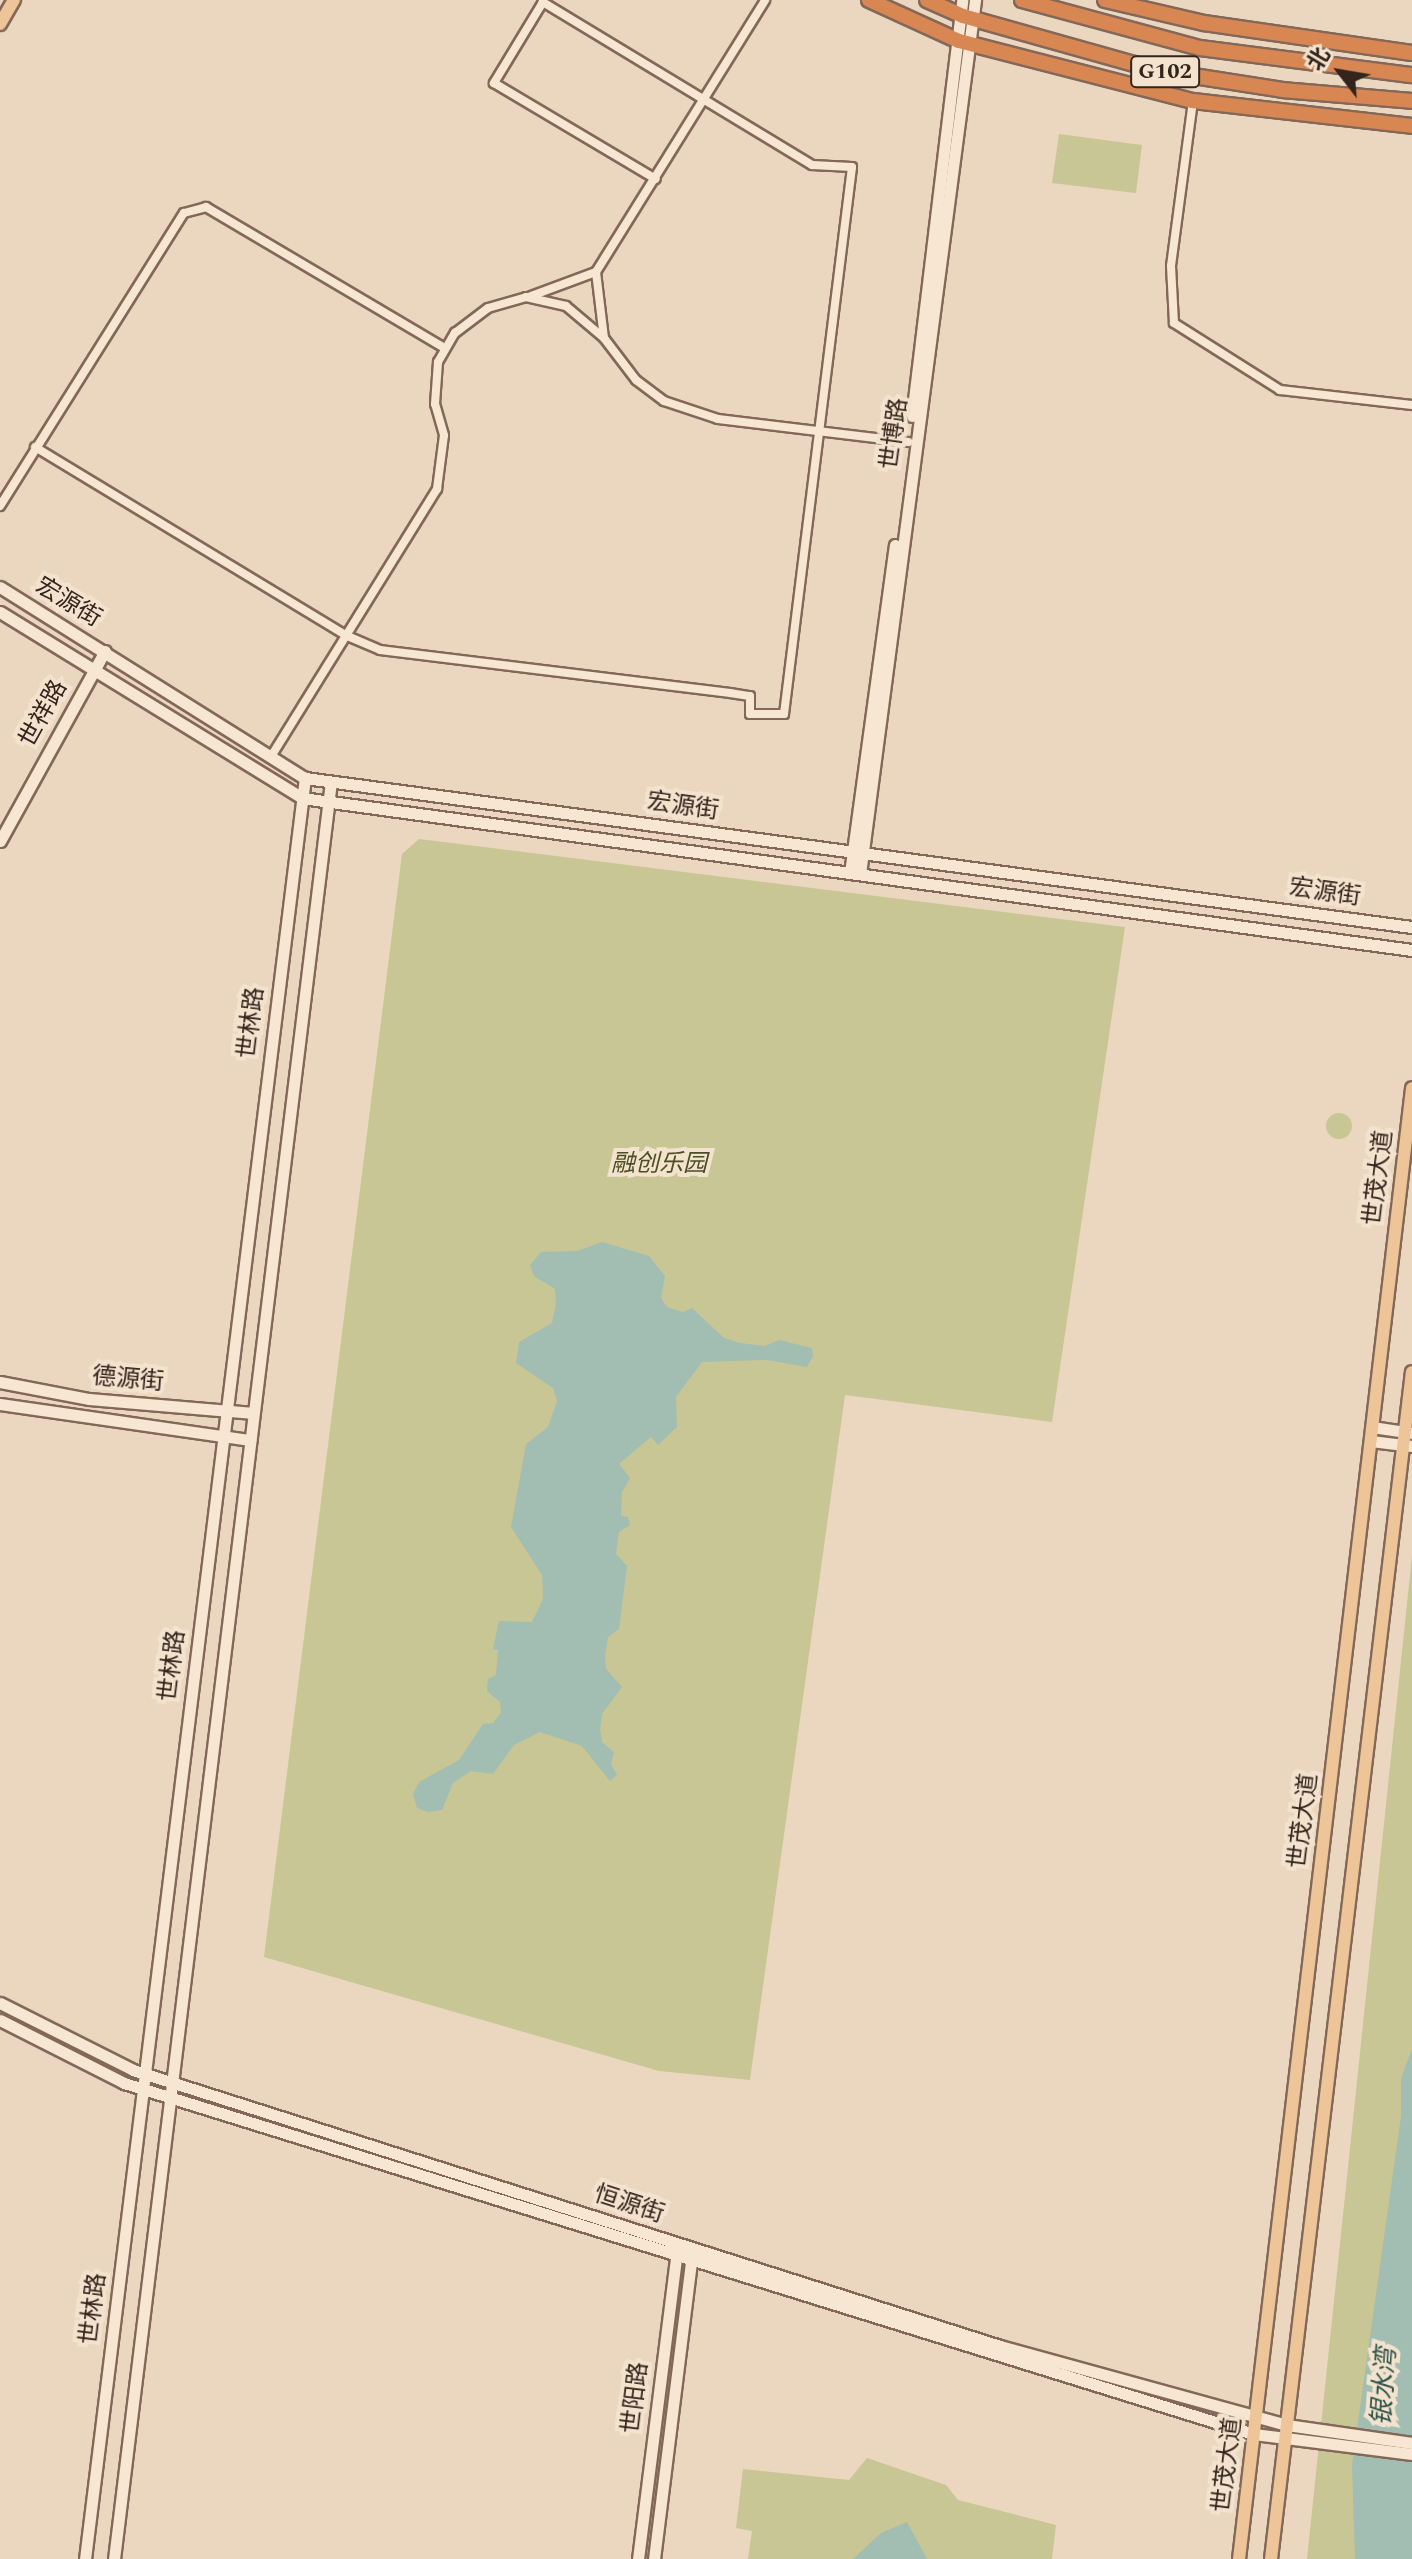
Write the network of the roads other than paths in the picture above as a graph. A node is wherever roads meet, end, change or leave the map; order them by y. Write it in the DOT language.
graph roads {
  1 [pos="14,0"];
  2 [pos="765,0"];
  3 [pos="869,0"];
  4 [pos="927,0"];
  5 [pos="975,0"];
  6 [pos="1022,0"];
  7 [pos="1105,0"];
  8 [pos="965,11"];
  9 [pos="0,24"];
  10 [pos="963,42"];
  11 [pos="1412,53"];
  12 [pos="1412,75"];
  13 [pos="704,100"];
  14 [pos="1193,101"];
  15 [pos="1412,101"];
  16 [pos="1412,126"];
  17 [pos="656,179"];
  18 [pos="596,272"];
  19 [pos="526,297"];
  20 [pos="604,338"];
  21 [pos="444,348"];
  22 [pos="1412,405"];
  23 [pos="820,430"];
  24 [pos="909,442"];
  25 [pos="35,447"];
  26 [pos="0,506"];
  27 [pos="0,587"];
  28 [pos="0,612"];
  29 [pos="345,635"];
  30 [pos="105,651"];
  31 [pos="94,670"];
  32 [pos="272,755"];
  33 [pos="305,778"];
  34 [pos="331,782"];
  35 [pos="302,798"];
  36 [pos="329,802"];
  37 [pos="0,841"];
  38 [pos="858,852"];
  39 [pos="855,874"];
  40 [pos="1412,927"];
  41 [pos="1412,950"];
  42 [pos="1412,1088"];
  43 [pos="1412,1372"];
  44 [pos="0,1382"];
  45 [pos="0,1404"];
  46 [pos="227,1410"];
  47 [pos="253,1413"];
  48 [pos="1371,1434"];
  49 [pos="223,1438"];
  50 [pos="1408,1439"];
  51 [pos="250,1440"];
  52 [pos="0,2003"];
  53 [pos="0,2020"];
  54 [pos="145,2074"];
  55 [pos="171,2083"];
  56 [pos="143,2089"];
  57 [pos="170,2097"];
  58 [pos="677,2250"];
  59 [pos="692,2254"];
  60 [pos="1256,2417"];
  61 [pos="1287,2425"];
  62 [pos="1254,2434"];
  63 [pos="1285,2440"];
  64 [pos="1346,2440"];
  65 [pos="1412,2443"];
  66 [pos="1412,2454"];
  67 [pos="85,2559"];
  68 [pos="114,2559"];
  69 [pos="638,2559"];
  70 [pos="654,2559"];
  71 [pos="1239,2559"];
  72 [pos="1271,2559"];
  1 -- 9 [label="main road"];
  2 -- 13 [label="street"];
  3 -- 10 [label="highway"];
  4 -- 8 [label="highway, G102"];
  5 -- 8 [label="main road, 世博路"];
  6 -- 12 [label="highway, G102"];
  7 -- 11 [label="highway"];
  8 -- 10 [label="main road, 世博路"];
  8 -- 15 [label="highway, G102"];
  10 -- 14 [label="highway"];
  10 -- 24 [label="main road, 世博路"];
  10 -- 38 [label="main road, 世博路"];
  13 -- 17 [label="street"];
  13 -- 17 [label="street"];
  13 -- 23 [label="street"];
  14 -- 16 [label="highway"];
  14 -- 22 [label="street"];
  17 -- 18 [label="street"];
  18 -- 19 [label="street"];
  18 -- 20 [label="street"];
  19 -- 20 [label="street"];
  19 -- 21 [label="street"];
  20 -- 23 [label="street"];
  21 -- 25 [label="street"];
  21 -- 29 [label="street"];
  23 -- 24 [label="street"];
  23 -- 29 [label="street"];
  24 -- 38 [label="main road, 世博路"];
  25 -- 26 [label="street"];
  25 -- 29 [label="street"];
  27 -- 30 [label="main road, 宏源街"];
  28 -- 31 [label="main road, 宏源街"];
  29 -- 32 [label="street"];
  30 -- 31 [label="main road, 世祥路"];
  30 -- 32 [label="main road, 宏源街"];
  31 -- 35 [label="main road, 宏源街"];
  31 -- 37 [label="main road, 世祥路"];
  32 -- 33 [label="main road, 宏源街"];
  33 -- 34 [label="main road, 宏源街"];
  33 -- 35 [label="main road, 世林路"];
  34 -- 36 [label="main road, 世林路"];
  34 -- 38 [label="main road, 宏源街"];
  35 -- 36 [label="main road, 宏源街"];
  35 -- 46 [label="main road, 世林路"];
  36 -- 39 [label="main road, 宏源街"];
  36 -- 47 [label="main road, 世林路"];
  38 -- 39 [label="main road, 世博路"];
  38 -- 40 [label="main road, 宏源街"];
  39 -- 41 [label="main road, 宏源街"];
  42 -- 48 [label="main road, 世茂大道"];
  43 -- 50 [label="main road"];
  44 -- 46 [label="main road, 德源街"];
  45 -- 49 [label="main road, 德源街"];
  46 -- 47 [label="main road, 德源街"];
  46 -- 49 [label="main road, 世林路"];
  47 -- 51 [label="main road, 世林路"];
  48 -- 50 [label="main road"];
  48 -- 60 [label="main road, 世茂大道"];
  49 -- 51 [label="main road, 德源街"];
  49 -- 54 [label="main road, 世林路"];
  50 -- 61 [label="main road"];
  51 -- 55 [label="main road, 世林路"];
  52 -- 54 [label="main road, 恒源街"];
  53 -- 56 [label="main road, 恒源街"];
  54 -- 55 [label="main road, 恒源街"];
  54 -- 56 [label="main road, 世林路"];
  55 -- 57 [label="main road, 世林路"];
  55 -- 58 [label="main road, 恒源街"];
  56 -- 57 [label="main road, 恒源街"];
  56 -- 67 [label="main road, 世林路"];
  57 -- 58 [label="main road, 恒源街"];
  57 -- 68 [label="main road, 世林路"];
  58 -- 59 [label="main road, 恒源街"];
  58 -- 69 [label="main road, 世阳路"];
  59 -- 60 [label="main road, 恒源街"];
  59 -- 62 [label="main road, 恒源街"];
  59 -- 70 [label="main road, 世阳路"];
  60 -- 61 [label="main road, 恒源街"];
  60 -- 62 [label="main road, 世茂大道"];
  61 -- 63 [label="main road"];
  61 -- 64 [label="main road, 恒源街"];
  62 -- 63 [label="main road, 恒源街"];
  62 -- 71 [label="main road, 世茂大道"];
  63 -- 64 [label="main road, 恒源街"];
  63 -- 72 [label="main road"];
  64 -- 65 [label="main road"];
  64 -- 66 [label="main road"];
}
